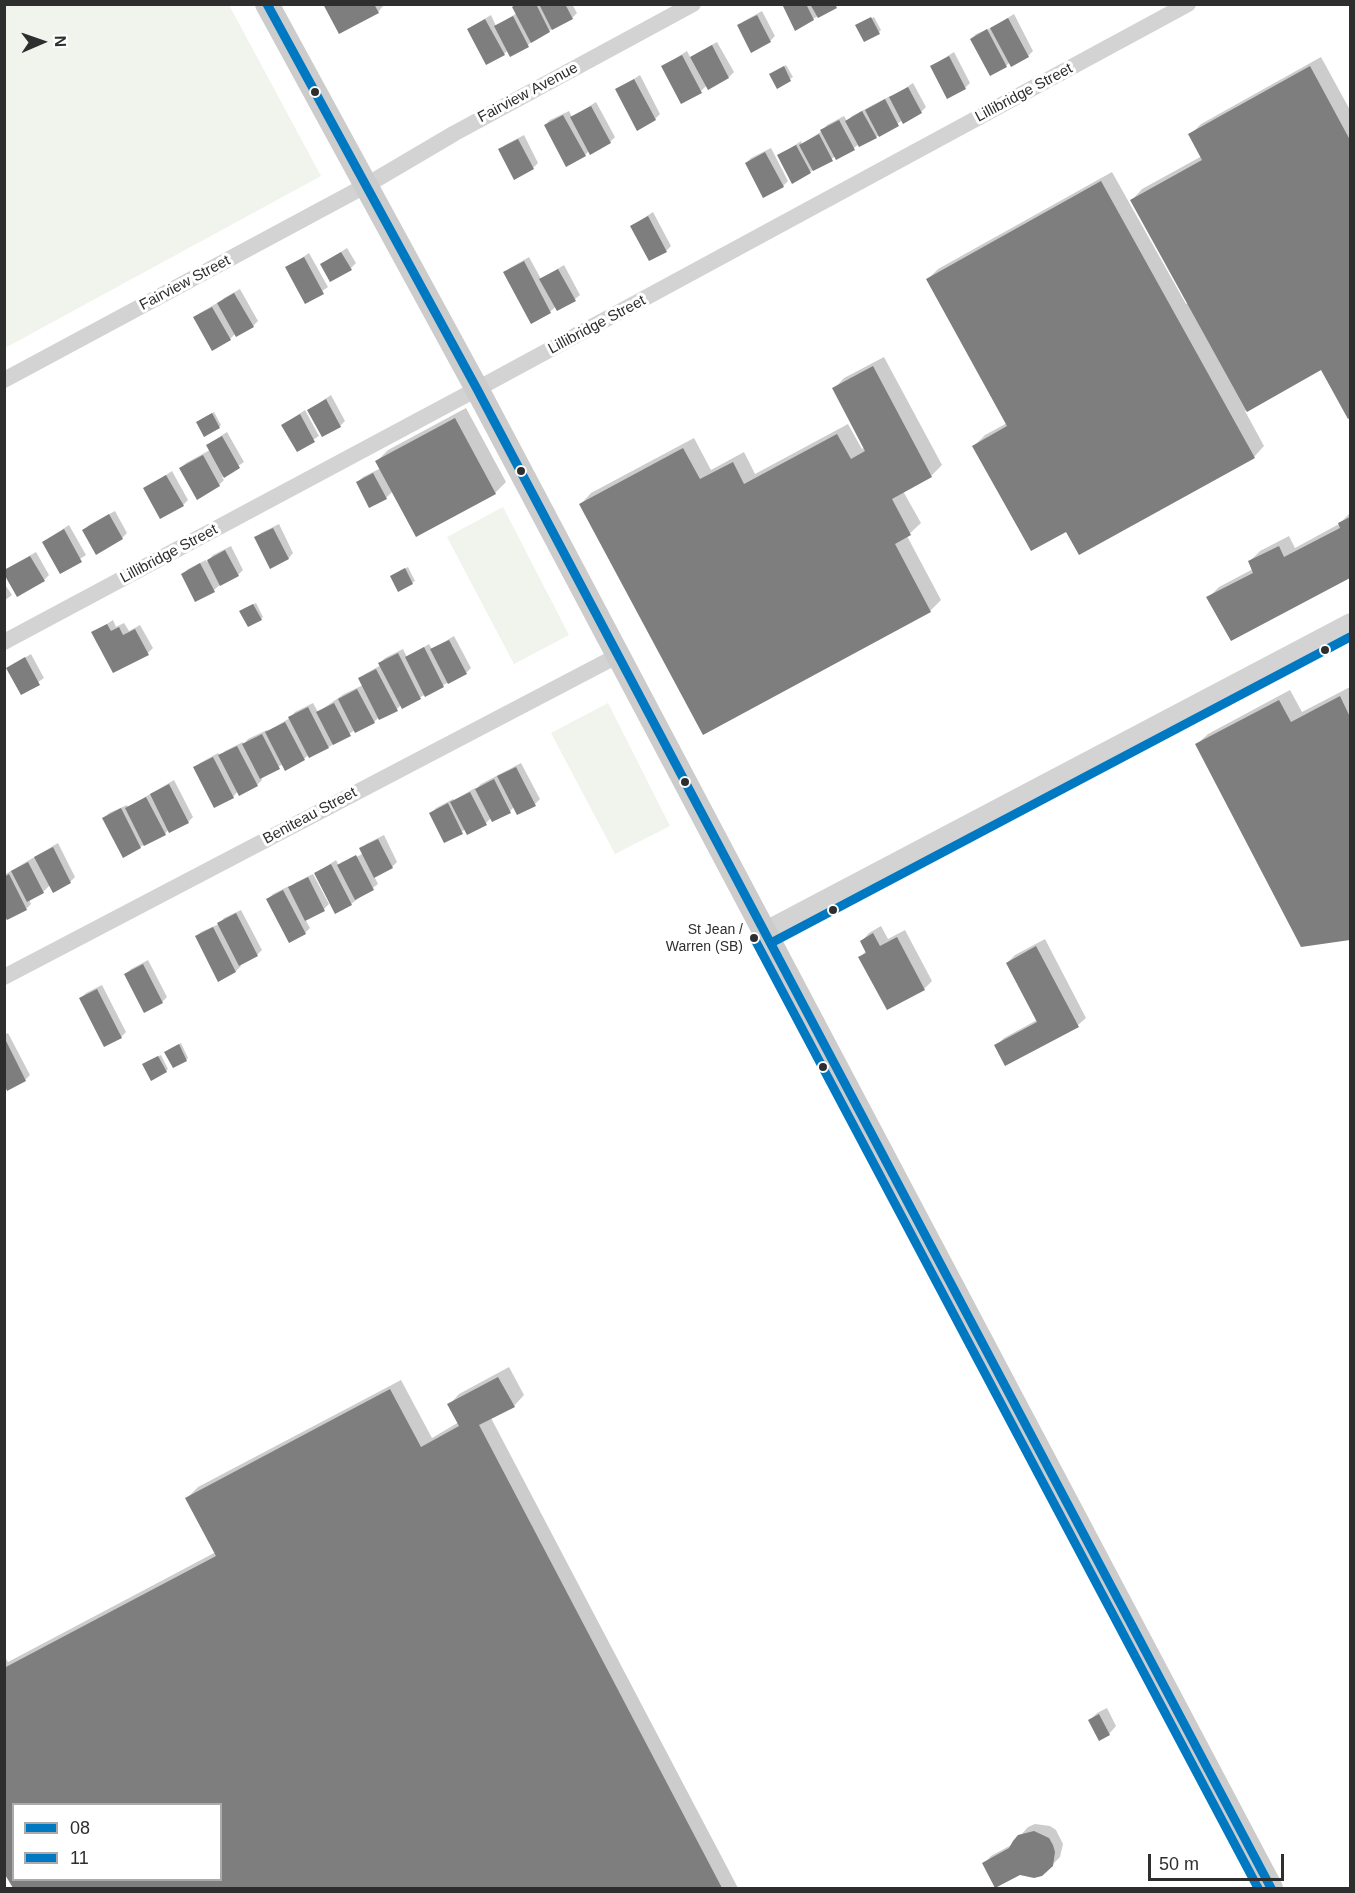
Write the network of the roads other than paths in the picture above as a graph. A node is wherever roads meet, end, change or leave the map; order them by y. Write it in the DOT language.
graph roads {
  1 [pos="267,4"];
  2 [pos="693,4"];
  3 [pos="1188,4"];
  4 [pos="365,186"];
  5 [pos="4,380"];
  6 [pos="477,389"];
  7 [pos="1350,624"];
  8 [pos="4,642"];
  9 [pos="617,656"];
  10 [pos="765,932"];
  11 [pos="4,977"];
  12 [pos="1271,1888"];
  1 -- 4 [label="main road"];
  2 -- 4 [label="street, Fairview Avenue"];
  3 -- 6 [label="street, Lillibridge Street"];
  4 -- 5 [label="street, Fairview Street"];
  4 -- 6 [label="main road"];
  6 -- 8 [label="street, Lillibridge Street"];
  6 -- 9 [label="main road"];
  7 -- 10 [label="street"];
  9 -- 10 [label="main road"];
  9 -- 11 [label="street, Beniteau Street"];
  10 -- 12 [label="main road"];
}
